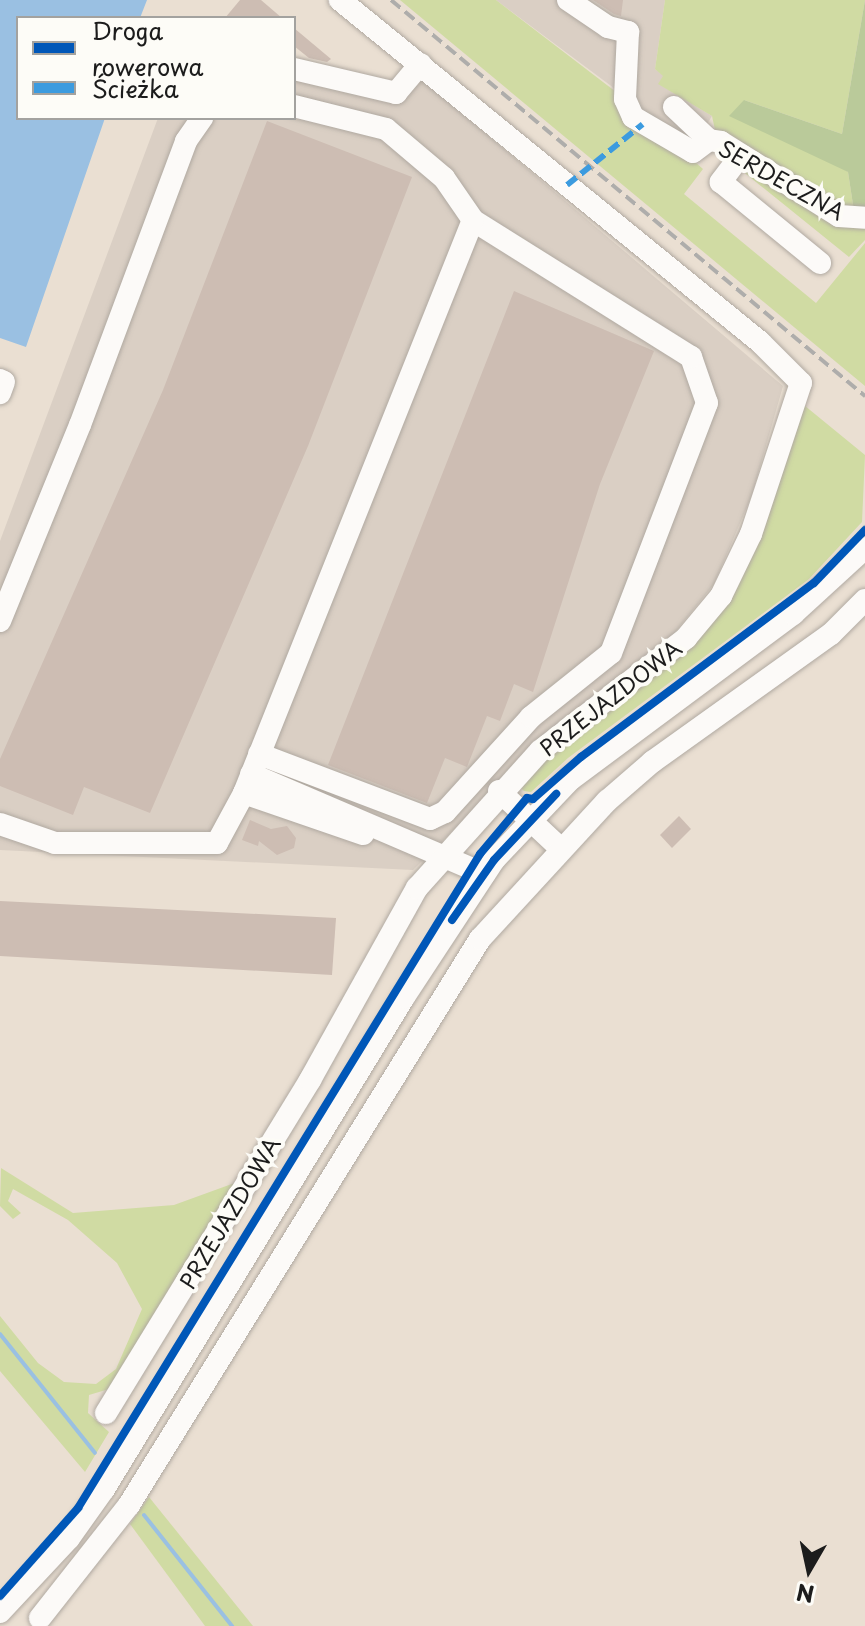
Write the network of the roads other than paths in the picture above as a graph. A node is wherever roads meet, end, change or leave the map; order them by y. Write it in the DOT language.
graph roads {
  1 [pos="340,0"];
  2 [pos="568,0"];
  3 [pos="420,64"];
  4 [pos="296,69"];
  5 [pos="296,106"];
  6 [pos="674,107"];
  7 [pos="201,120"];
  8 [pos="709,140"];
  9 [pos="741,155"];
  10 [pos="865,218"];
  11 [pos="473,220"];
  12 [pos="820,263"];
  13 [pos="0,380"];
  14 [pos="0,393"];
  15 [pos="865,548"];
  16 [pos="865,600"];
  17 [pos="0,621"];
  18 [pos="251,774"];
  19 [pos="499,791"];
  20 [pos="531,819"];
  21 [pos="0,824"];
  22 [pos="561,849"];
  23 [pos="441,859"];
  24 [pos="484,874"];
  25 [pos="106,1413"];
  26 [pos="0,1612"];
  27 [pos="40,1618"];
  1 -- 3 [label="street, PRZEJAZDOWA"];
  2 -- 8 [label="street, SERDECZNA"];
  3 -- 4 [label="street"];
  3 -- 19 [label="street, PRZEJAZDOWA"];
  5 -- 11 [label="street"];
  6 -- 8 [label="street"];
  7 -- 17 [label="street"];
  8 -- 9 [label="street, SERDECZNA"];
  9 -- 10 [label="street, SERDECZNA"];
  9 -- 12 [label="street"];
  11 -- 18 [label="street"];
  11 -- 18 [label="street"];
  13 -- 14 [label="street"];
  15 -- 20 [label="street"];
  16 -- 22 [label="street"];
  18 -- 21 [label="street"];
  18 -- 23 [label="street"];
  19 -- 20 [label="street"];
  19 -- 23 [label="street, PRZEJAZDOWA"];
  20 -- 22 [label="street"];
  20 -- 24 [label="street"];
  22 -- 27 [label="street"];
  23 -- 24 [label="street"];
  23 -- 25 [label="street, PRZEJAZDOWA"];
  24 -- 26 [label="street"];
}
